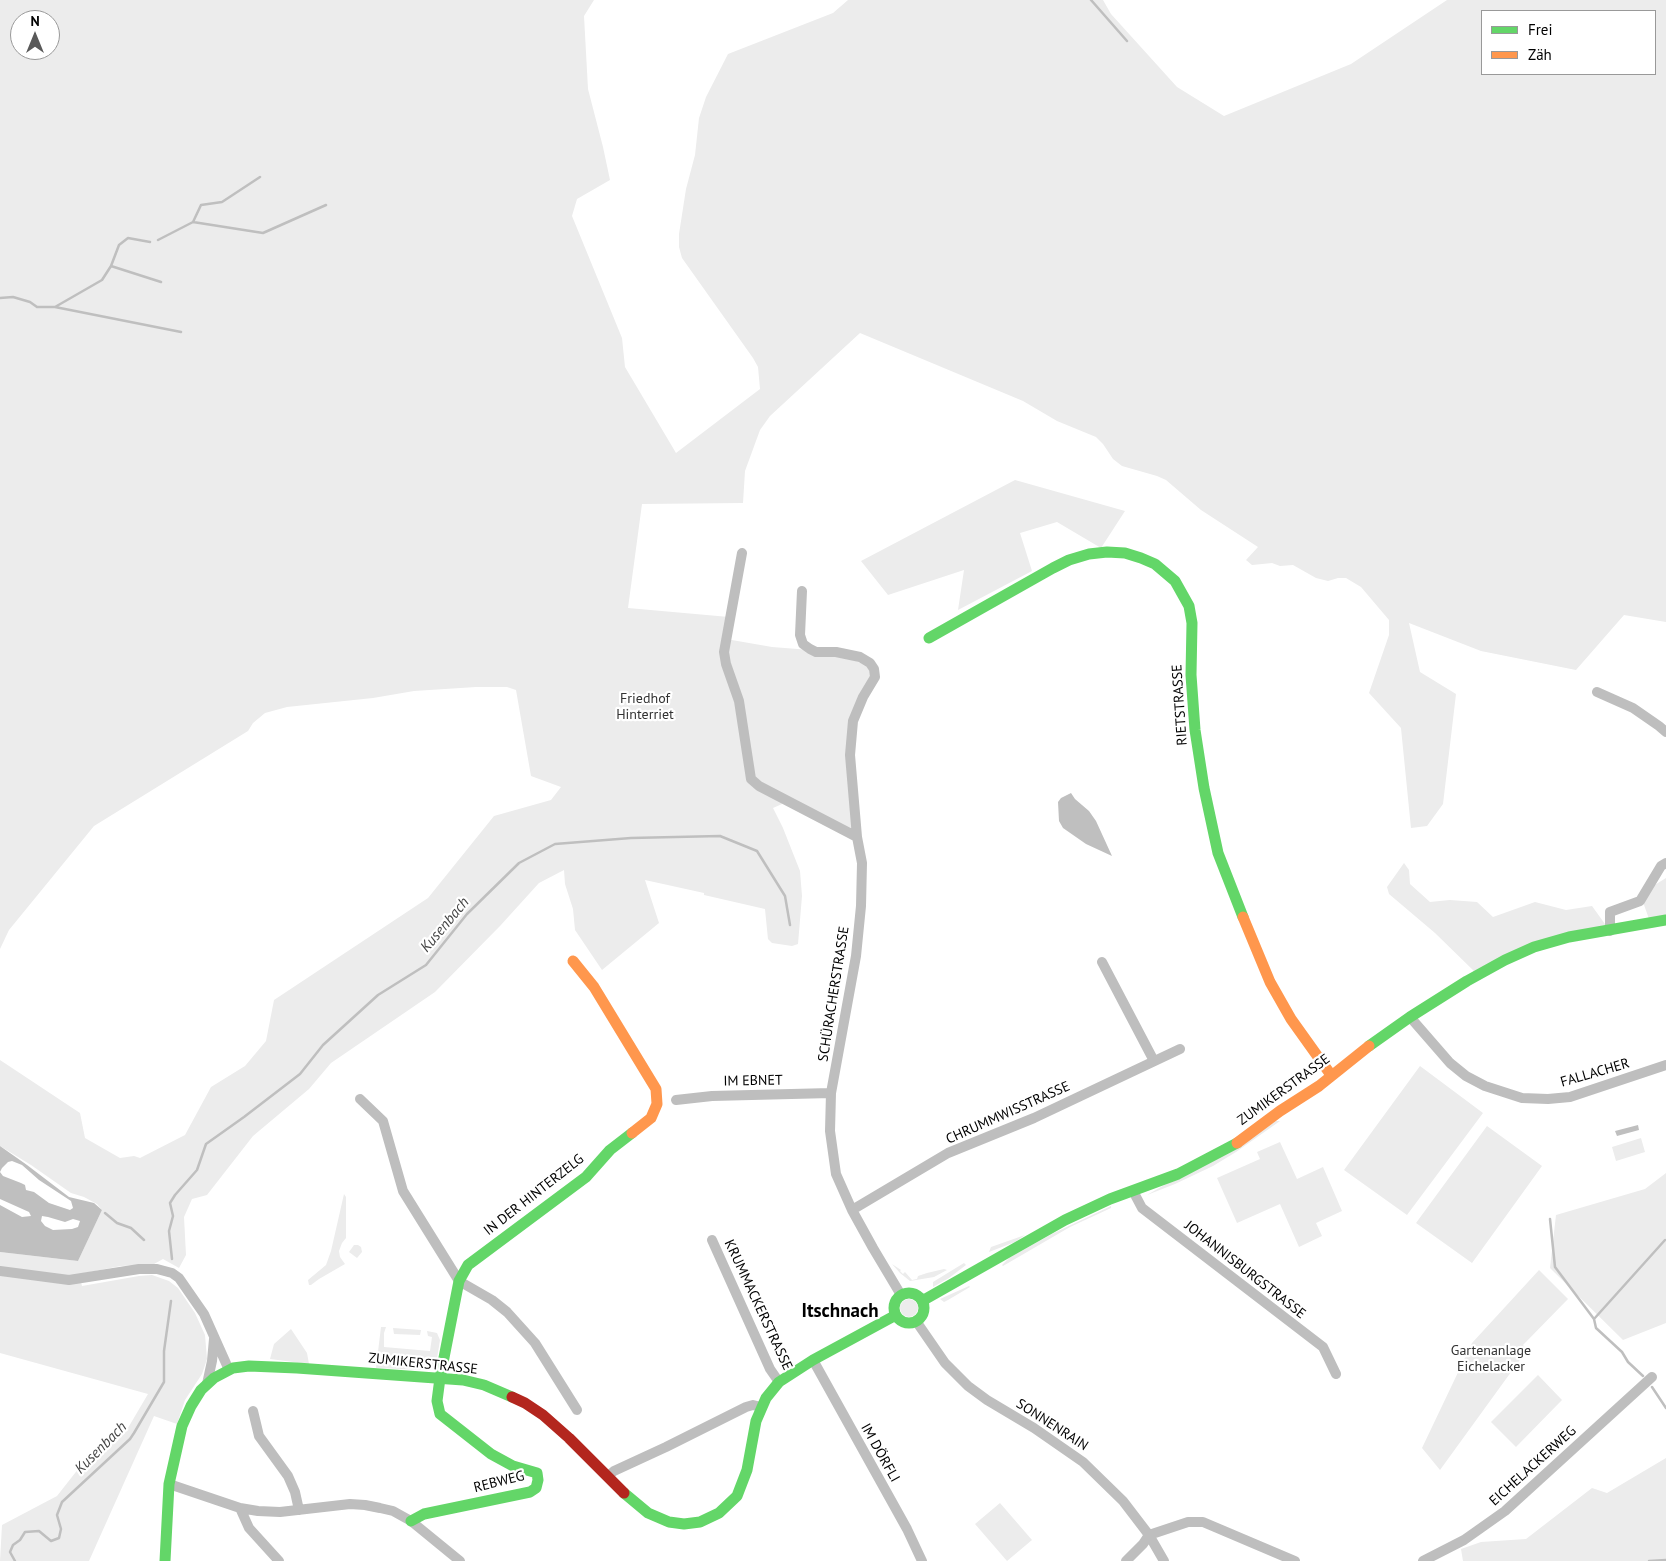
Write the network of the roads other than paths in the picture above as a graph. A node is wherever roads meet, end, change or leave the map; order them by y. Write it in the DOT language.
graph roads {
  1 [pos="742,553"];
  2 [pos="802,591"];
  3 [pos="929,638"];
  4 [pos="1597,692"];
  5 [pos="1666,732"];
  6 [pos="857,837"];
  7 [pos="1666,863"];
  8 [pos="1666,920"];
  9 [pos="1610,931"];
  10 [pos="573,960"];
  11 [pos="1102,962"];
  12 [pos="1410,1018"];
  13 [pos="1180,1049"];
  14 [pos="1154,1061"];
  15 [pos="1666,1065"];
  16 [pos="1331,1075"];
  17 [pos="831,1093"];
  18 [pos="360,1099"];
  19 [pos="676,1100"];
  20 [pos="1133,1191"];
  21 [pos="852,1210"];
  22 [pos="712,1240"];
  23 [pos="0,1271"];
  24 [pos="460,1281"];
  25 [pos="901,1295"];
  26 [pos="922,1301"];
  27 [pos="896,1315"];
  28 [pos="916,1321"];
  29 [pos="214,1335"];
  30 [pos="813,1360"];
  31 [pos="228,1370"];
  32 [pos="1336,1374"];
  33 [pos="1652,1377"];
  34 [pos="440,1378"];
  35 [pos="779,1382"];
  36 [pos="207,1384"];
  37 [pos="761,1407"];
  38 [pos="577,1410"];
  39 [pos="253,1412"];
  40 [pos="608,1476"];
  41 [pos="169,1484"];
  42 [pos="240,1508"];
  43 [pos="299,1510"];
  44 [pos="411,1521"];
  45 [pos="1149,1535"];
  46 [pos="165,1561"];
  47 [pos="279,1561"];
  48 [pos="460,1561"];
  49 [pos="922,1561"];
  50 [pos="1126,1561"];
  51 [pos="1164,1561"];
  52 [pos="1295,1561"];
  53 [pos="1423,1561"];
  1 -- 6 [label="street"];
  2 -- 6 [label="street, SCHÜRACHERSTRASSE"];
  3 -- 16 [label="main road, RIETSTRASSE"];
  4 -- 5 [label="street"];
  6 -- 17 [label="street, SCHÜRACHERSTRASSE"];
  7 -- 9 [label="street"];
  8 -- 9 [label="main road, ZUMIKERSTRASSE"];
  9 -- 12 [label="main road, ZUMIKERSTRASSE"];
  10 -- 24 [label="main road, IN DER HINTERZELG"];
  11 -- 14 [label="street"];
  12 -- 15 [label="street, FALLACHER"];
  12 -- 16 [label="main road, ZUMIKERSTRASSE"];
  13 -- 14 [label="street, CHRUMMWISSTRASSE"];
  14 -- 21 [label="street, CHRUMMWISSTRASSE"];
  16 -- 20 [label="main road, ZUMIKERSTRASSE"];
  17 -- 19 [label="street, IM EBNET"];
  17 -- 21 [label="street, SCHÜRACHERSTRASSE"];
  18 -- 24 [label="street"];
  20 -- 26 [label="main road, ZUMIKERSTRASSE"];
  20 -- 32 [label="street, JOHANNISBURGSTRASSE"];
  21 -- 25 [label="street, SCHÜRACHERSTRASSE"];
  22 -- 35 [label="street, KRUMMACKERSTRASSE"];
  23 -- 29 [label="street"];
  24 -- 34 [label="main road, REBWEG"];
  24 -- 38 [label="street"];
  25 -- 26 [label="main road"];
  25 -- 27 [label="main road"];
  26 -- 28 [label="main road"];
  27 -- 28 [label="main road"];
  27 -- 30 [label="main road, ZUMIKERSTRASSE"];
  28 -- 45 [label="street, SONNENRAIN"];
  29 -- 31 [label="street"];
  29 -- 36 [label="street"];
  30 -- 35 [label="main road, ZUMIKERSTRASSE"];
  30 -- 49 [label="street, IM DÖRFLI"];
  31 -- 34 [label="main road, ZUMIKERSTRASSE"];
  31 -- 36 [label="main road"];
  33 -- 53 [label="street, EICHELACKERWEG"];
  34 -- 40 [label="main road, ZUMIKERSTRASSE"];
  34 -- 44 [label="main road, REBWEG"];
  35 -- 37 [label="main road, ZUMIKERSTRASSE"];
  36 -- 41 [label="main road"];
  37 -- 40 [label="street"];
  37 -- 40 [label="main road, ZUMIKERSTRASSE"];
  39 -- 43 [label="street"];
  41 -- 42 [label="street"];
  41 -- 46 [label="main road"];
  42 -- 43 [label="street"];
  42 -- 47 [label="street"];
  43 -- 44 [label="street"];
  44 -- 48 [label="street"];
  45 -- 50 [label="street"];
  45 -- 51 [label="street, SONNENRAIN"];
  45 -- 52 [label="street"];
}
